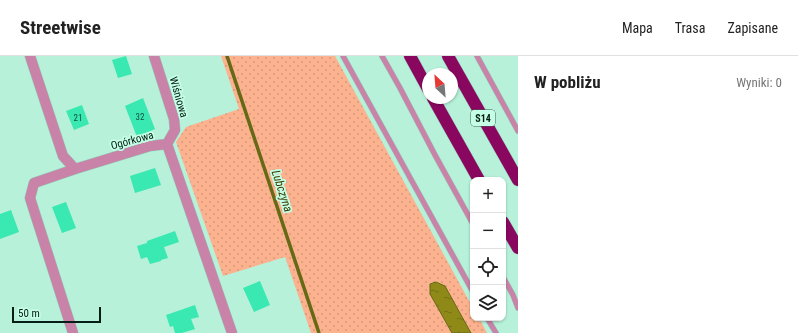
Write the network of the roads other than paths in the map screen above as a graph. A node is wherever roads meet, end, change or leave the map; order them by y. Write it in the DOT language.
graph roads {
  1 [pos="30,56"];
  2 [pos="154,56"];
  3 [pos="343,56"];
  4 [pos="382,56"];
  5 [pos="410,56"];
  6 [pos="448,56"];
  7 [pos="477,56"];
  8 [pos="422,78"];
  9 [pos="436,104"];
  10 [pos="518,131"];
  11 [pos="167,144"];
  12 [pos="75,169"];
  13 [pos="477,177"];
  14 [pos="518,180"];
  15 [pos="470,219"];
  16 [pos="506,227"];
  17 [pos="518,248"];
  18 [pos="506,282"];
  19 [pos="470,287"];
  20 [pos="518,308"];
  21 [pos="490,321"];
  22 [pos="73,333"];
  23 [pos="232,333"];
  24 [pos="496,333"];
  1 -- 12 [label="street"];
  2 -- 11 [label="street, Wiśniowa"];
  3 -- 19 [label="lane"];
  4 -- 15 [label="lane"];
  5 -- 8 [label="highway"];
  6 -- 14 [label="highway, S14"];
  7 -- 10 [label="lane"];
  9 -- 13 [label="highway"];
  11 -- 12 [label="street, Ogórkowa"];
  11 -- 23 [label="street, Ogórkowa"];
  12 -- 22 [label="street, Ogórkowa"];
  16 -- 17 [label="highway"];
  18 -- 20 [label="lane"];
  21 -- 24 [label="lane"];
}
